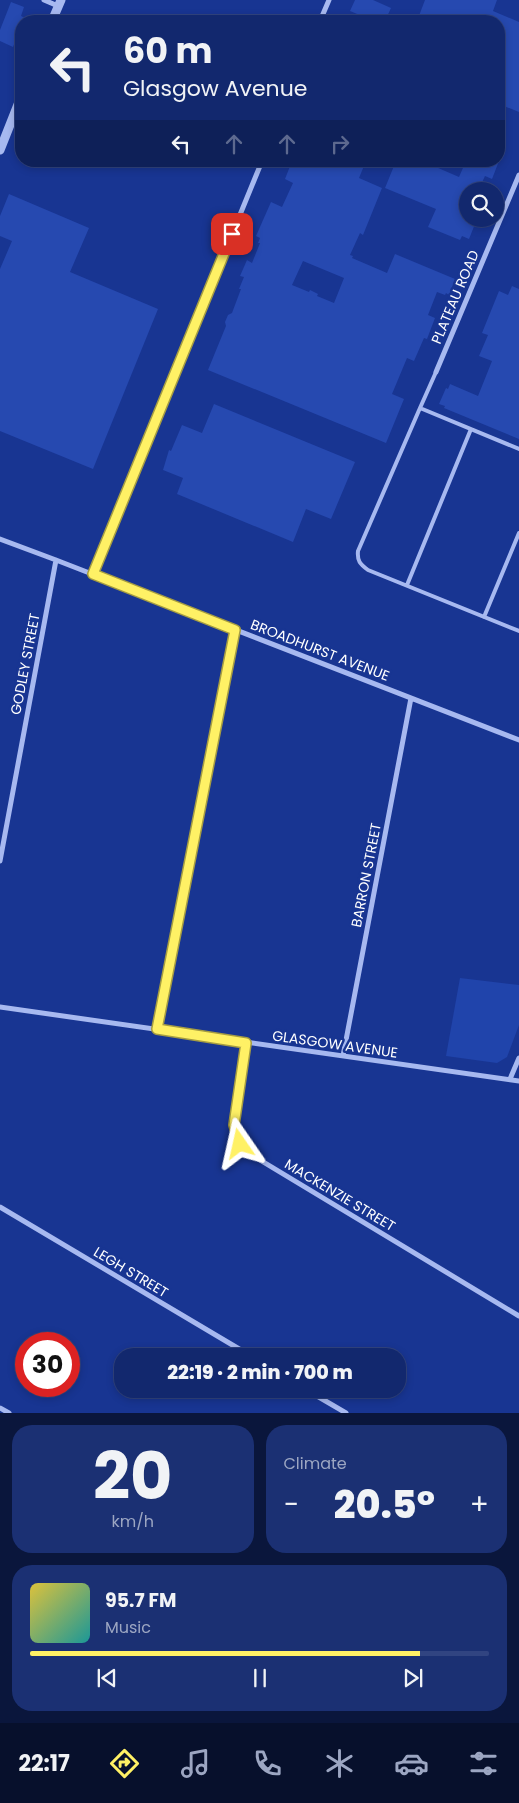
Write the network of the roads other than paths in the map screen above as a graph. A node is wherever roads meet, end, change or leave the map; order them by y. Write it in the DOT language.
graph roads {
  1 [pos="44,0"];
  2 [pos="329,0"];
  3 [pos="59,3"];
  4 [pos="54,15"];
  5 [pos="323,15"];
  6 [pos="15,108"];
  7 [pos="4,129"];
  8 [pos="0,150"];
  9 [pos="260,167"];
  10 [pos="519,175"];
  11 [pos="436,372"];
  12 [pos="420,408"];
  13 [pos="471,430"];
  14 [pos="519,449"];
  15 [pos="519,533"];
  16 [pos="0,539"];
  17 [pos="56,560"];
  18 [pos="93,574"];
  19 [pos="407,586"];
  20 [pos="484,617"];
  21 [pos="235,630"];
  22 [pos="519,631"];
  23 [pos="411,698"];
  24 [pos="519,740"];
  25 [pos="0,861"];
  26 [pos="0,1007"];
  27 [pos="157,1029"];
  28 [pos="246,1043"];
  29 [pos="343,1056"];
  30 [pos="519,1058"];
  31 [pos="510,1080"];
  32 [pos="519,1081"];
  33 [pos="0,1207"];
  34 [pos="519,1316"];
  35 [pos="238,1348"];
  36 [pos="321,1398"];
  37 [pos="0,1408"];
  38 [pos="9,1413"];
  39 [pos="346,1413"];
  1 -- 3 [label="street"];
  2 -- 5 [label="street"];
  3 -- 4 [label="street"];
  6 -- 7 [label="street"];
  7 -- 8 [label="street"];
  9 -- 18 [label="street"];
  10 -- 11 [label="street, PLATEAU ROAD"];
  11 -- 12 [label="lane"];
  12 -- 13 [label="lane"];
  12 -- 19 [label="lane"];
  13 -- 14 [label="lane"];
  13 -- 19 [label="lane"];
  15 -- 20 [label="lane"];
  16 -- 17 [label="street, BROADHURST AVENUE"];
  17 -- 18 [label="street, BROADHURST AVENUE"];
  17 -- 25 [label="street, GODLEY STREET"];
  18 -- 21 [label="street, BROADHURST AVENUE"];
  19 -- 20 [label="lane"];
  20 -- 22 [label="lane"];
  21 -- 23 [label="street, BROADHURST AVENUE"];
  21 -- 27 [label="street"];
  23 -- 24 [label="street, BROADHURST AVENUE"];
  23 -- 29 [label="street, BARRON STREET"];
  26 -- 27 [label="street, GLASGOW AVENUE"];
  27 -- 28 [label="street, GLASGOW AVENUE"];
  28 -- 29 [label="street, GLASGOW AVENUE"];
  28 -- 34 [label="street, MACKENZIE STREET"];
  29 -- 31 [label="street, GLASGOW AVENUE"];
  30 -- 31 [label="street"];
  31 -- 32 [label="street, GLASGOW AVENUE"];
  33 -- 35 [label="street, LEGH STREET"];
  36 -- 39 [label="street"];
  37 -- 38 [label="street"];
}
